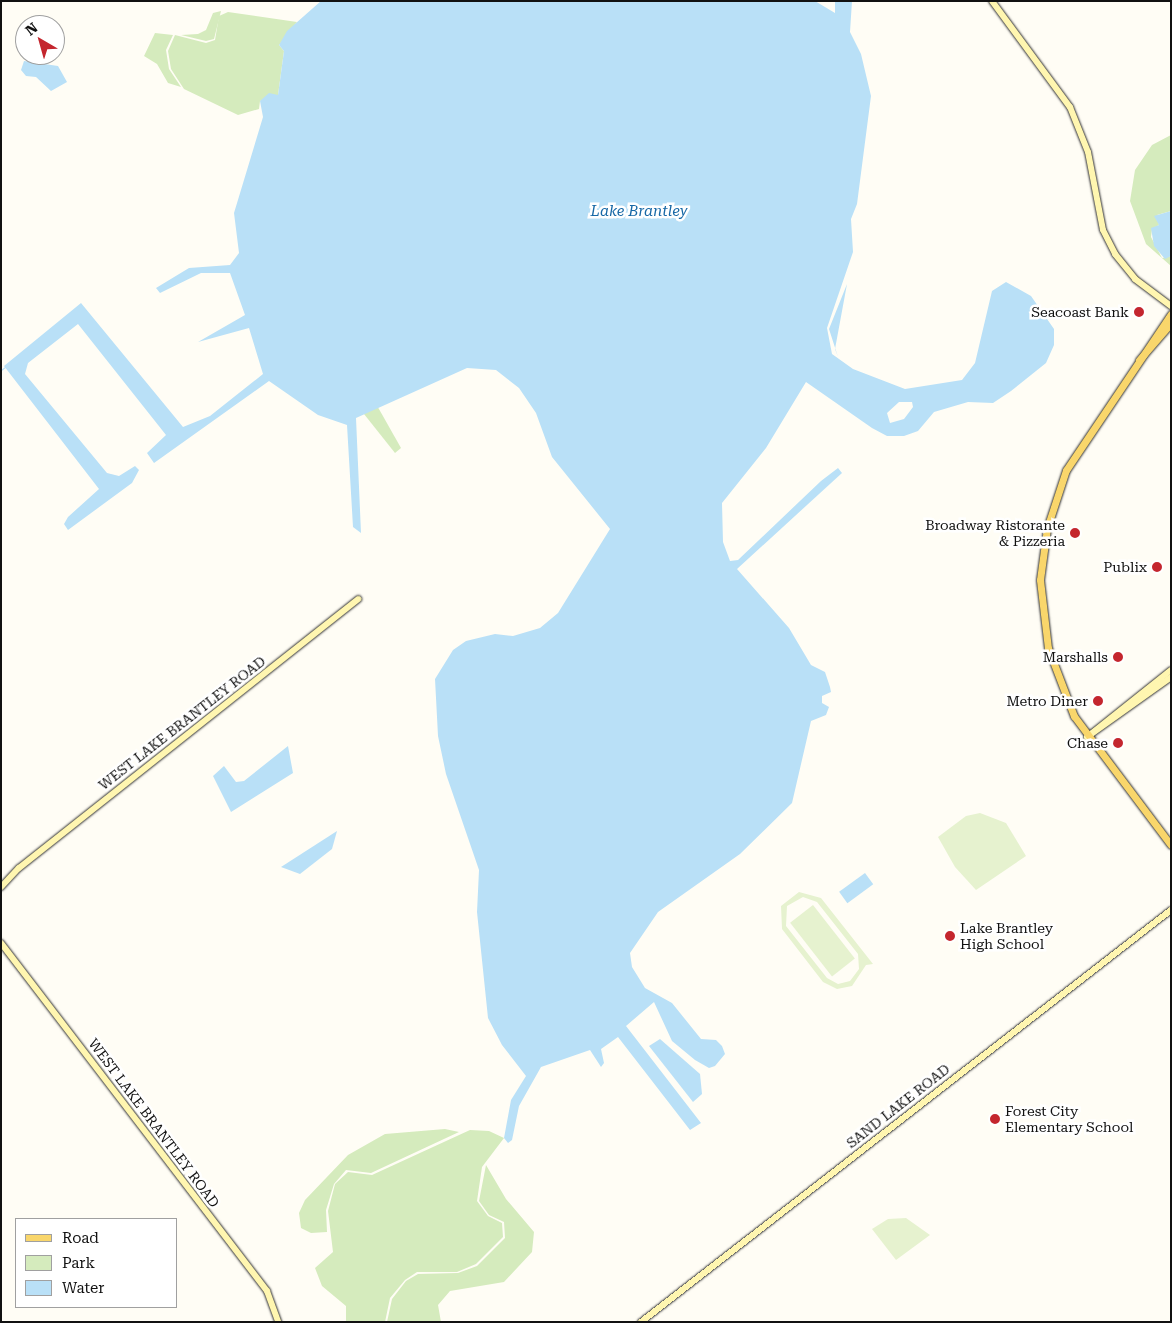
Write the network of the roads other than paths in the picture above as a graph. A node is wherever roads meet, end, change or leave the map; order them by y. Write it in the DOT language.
graph roads {
  1 [pos="992,1"];
  2 [pos="1171,306"];
  3 [pos="1171,314"];
  4 [pos="1171,323"];
  5 [pos="1139,361"];
  6 [pos="358,599"];
  7 [pos="1171,670"];
  8 [pos="1171,677"];
  9 [pos="1087,737"];
  10 [pos="1171,845"];
  11 [pos="1,887"];
  12 [pos="1171,910"];
  13 [pos="1,943"];
  14 [pos="278,1322"];
  15 [pos="641,1322"];
  1 -- 2 [label="street"];
  3 -- 5 [label="main road"];
  4 -- 5 [label="main road"];
  5 -- 9 [label="main road"];
  6 -- 11 [label="street, WEST LAKE BRANTLEY ROAD"];
  7 -- 9 [label="street"];
  8 -- 9 [label="street"];
  9 -- 10 [label="main road"];
  12 -- 15 [label="street, SAND LAKE ROAD"];
  13 -- 14 [label="street, WEST LAKE BRANTLEY ROAD"];
}
